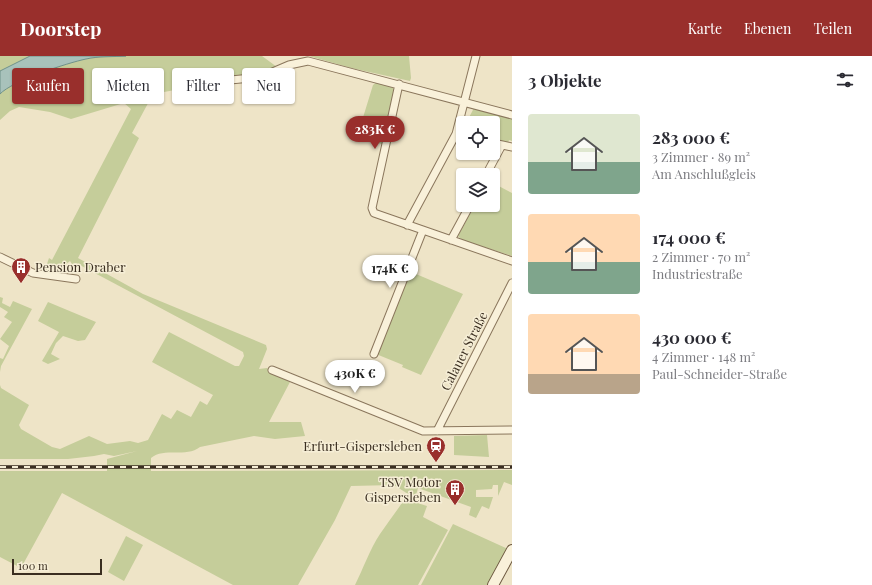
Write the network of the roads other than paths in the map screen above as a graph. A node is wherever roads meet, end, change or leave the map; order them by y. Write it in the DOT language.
graph roads {
  1 [pos="476,56"];
  2 [pos="234,80"];
  3 [pos="399,84"];
  4 [pos="465,102"];
  5 [pos="512,115"];
  6 [pos="463,116"];
  7 [pos="456,142"];
  8 [pos="502,145"];
  9 [pos="512,147"];
  10 [pos="490,168"];
  11 [pos="466,212"];
  12 [pos="407,225"];
  13 [pos="423,230"];
  14 [pos="451,240"];
  15 [pos="0,257"];
  16 [pos="512,261"];
  17 [pos="76,279"];
  18 [pos="512,283"];
  19 [pos="374,354"];
  20 [pos="272,370"];
  21 [pos="512,422"];
  22 [pos="436,430"];
  23 [pos="510,430"];
  24 [pos="512,550"];
  25 [pos="493,585"];
  1 -- 4 [label="street"];
  2 -- 3 [label="street"];
  3 -- 4 [label="street"];
  3 -- 12 [label="street"];
  4 -- 5 [label="street"];
  4 -- 6 [label="street"];
  7 -- 12 [label="street"];
  8 -- 9 [label="street"];
  8 -- 10 [label="street"];
  11 -- 14 [label="street"];
  12 -- 13 [label="street"];
  13 -- 14 [label="street"];
  13 -- 19 [label="street"];
  14 -- 16 [label="street"];
  15 -- 17 [label="street"];
  18 -- 22 [label="street, Calauer Straße"];
  20 -- 22 [label="street"];
  21 -- 23 [label="street"];
  22 -- 23 [label="street"];
  24 -- 25 [label="street"];
}
